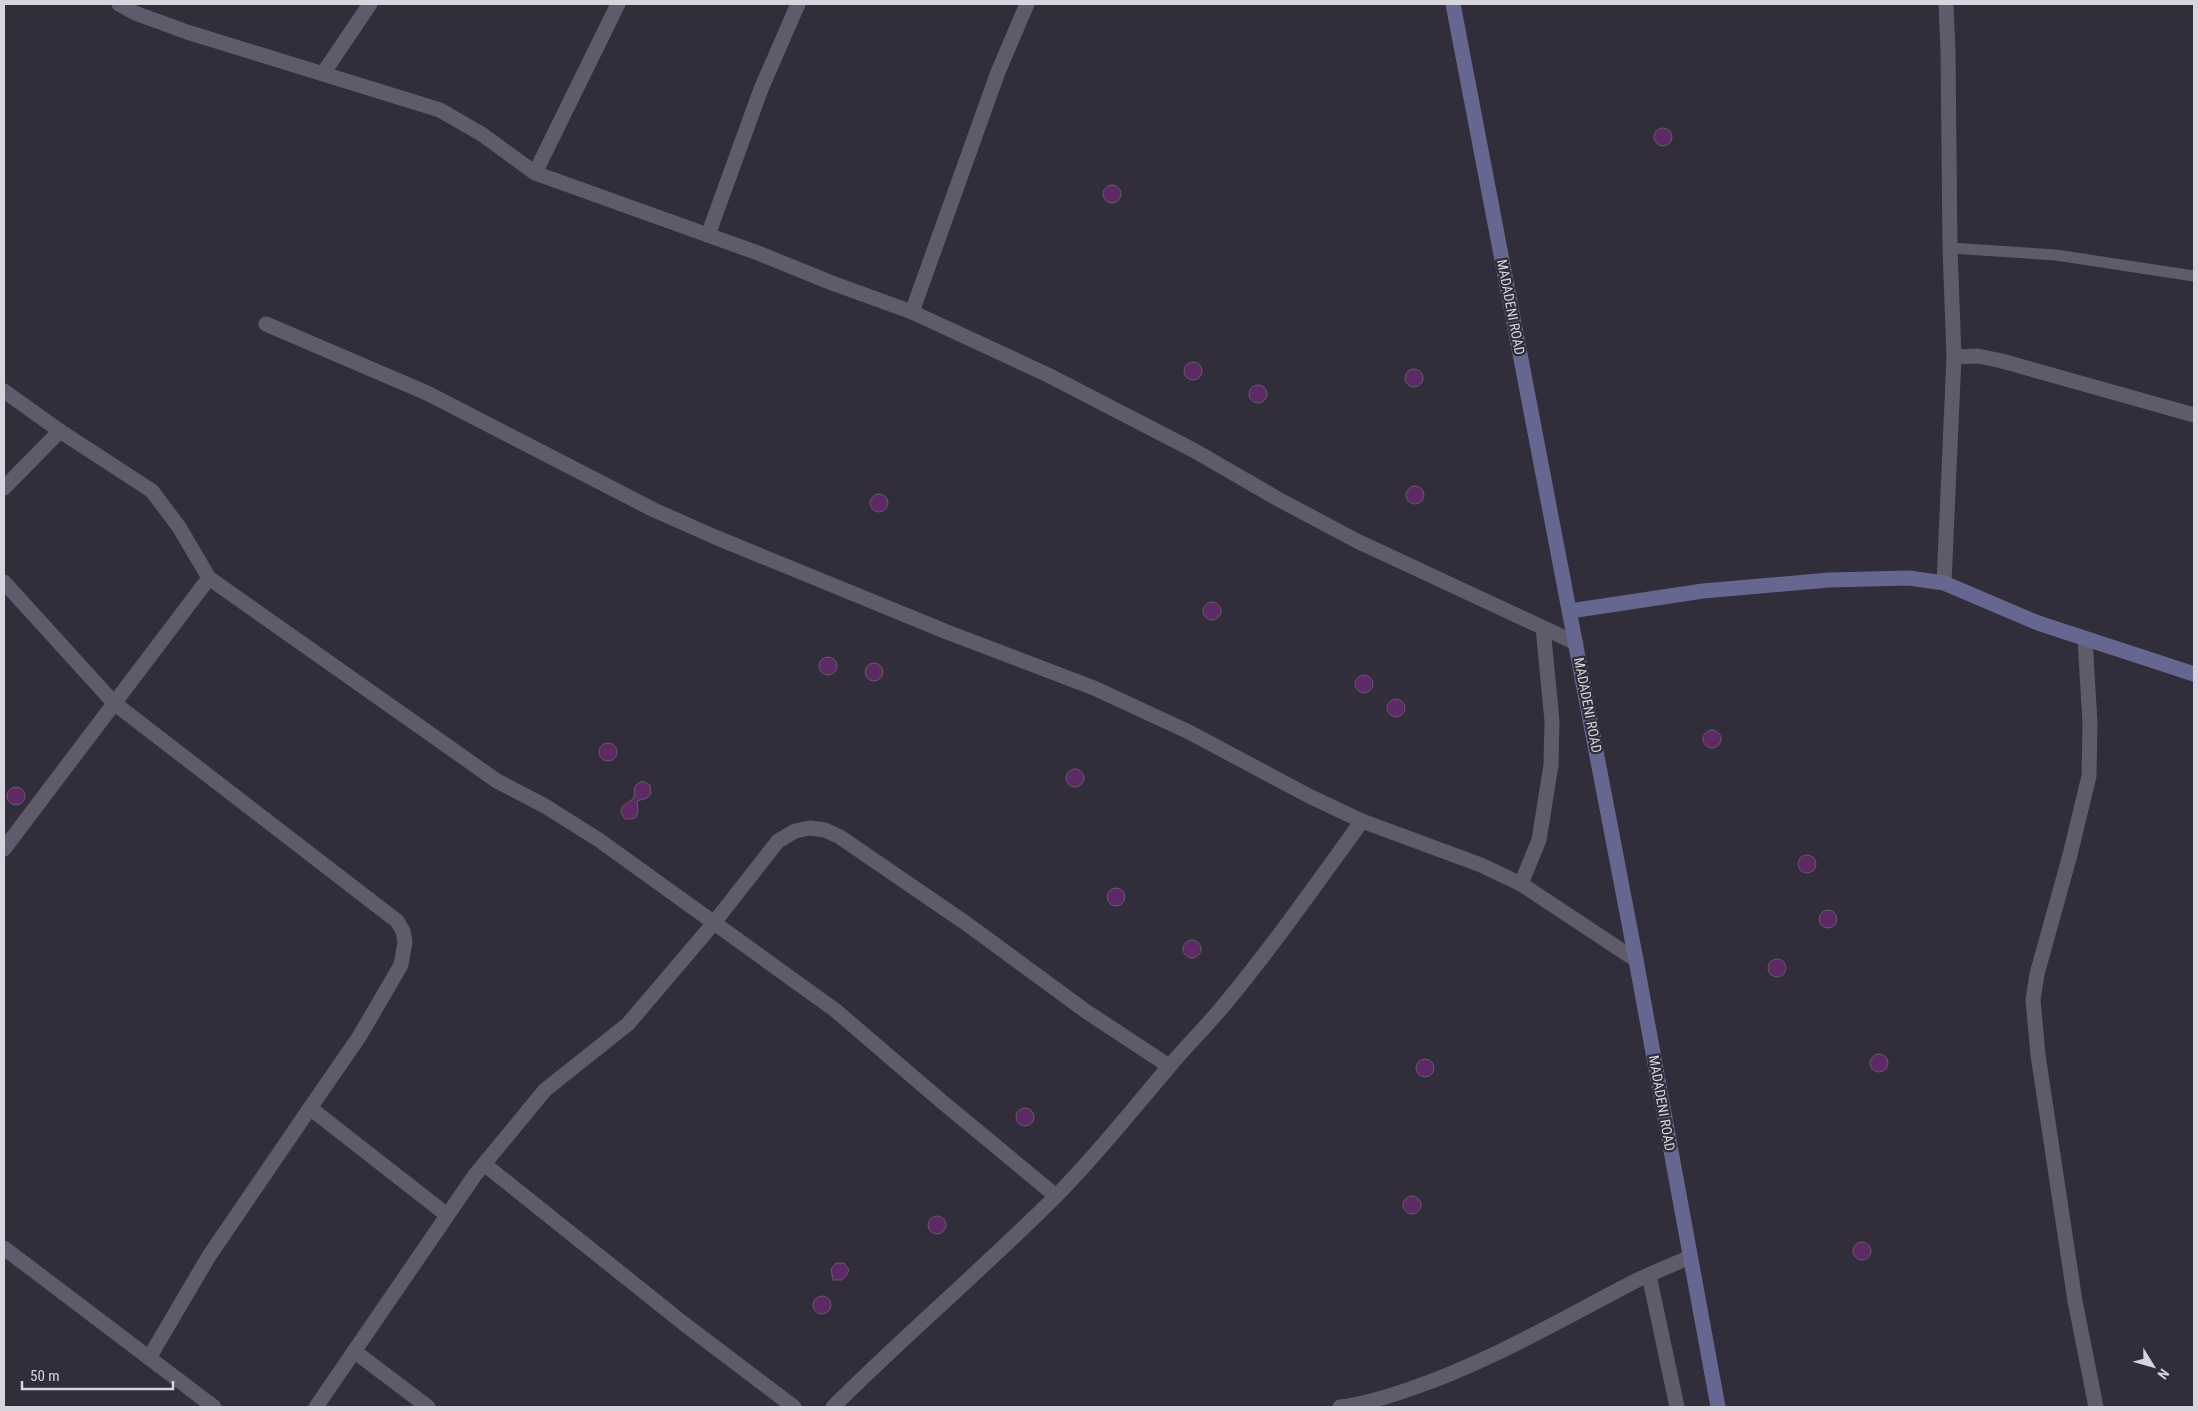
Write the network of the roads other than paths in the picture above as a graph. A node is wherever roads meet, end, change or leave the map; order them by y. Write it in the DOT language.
graph roads {
  1 [pos="120,4"];
  2 [pos="370,4"];
  3 [pos="618,4"];
  4 [pos="798,4"];
  5 [pos="1027,4"];
  6 [pos="1453,4"];
  7 [pos="1946,4"];
  8 [pos="324,72"];
  9 [pos="535,172"];
  10 [pos="708,234"];
  11 [pos="1950,248"];
  12 [pos="2194,276"];
  13 [pos="912,312"];
  14 [pos="266,324"];
  15 [pos="1954,357"];
  16 [pos="4,391"];
  17 [pos="2194,415"];
  18 [pos="60,431"];
  19 [pos="4,488"];
  20 [pos="209,578"];
  21 [pos="4,582"];
  22 [pos="1944,583"];
  23 [pos="1570,611"];
  24 [pos="1543,628"];
  25 [pos="2085,639"];
  26 [pos="1576,644"];
  27 [pos="2194,674"];
  28 [pos="114,702"];
  29 [pos="1362,821"];
  30 [pos="4,849"];
  31 [pos="1521,884"];
  32 [pos="713,924"];
  33 [pos="1636,960"];
  34 [pos="1169,1066"];
  35 [pos="310,1108"];
  36 [pos="484,1164"];
  37 [pos="1056,1196"];
  38 [pos="447,1215"];
  39 [pos="4,1248"];
  40 [pos="1690,1257"];
  41 [pos="1649,1275"];
  42 [pos="354,1352"];
  43 [pos="149,1358"];
  44 [pos="214,1407"];
  45 [pos="316,1407"];
  46 [pos="428,1407"];
  47 [pos="794,1407"];
  48 [pos="833,1407"];
  49 [pos="1340,1407"];
  50 [pos="1677,1407"];
  51 [pos="1718,1407"];
  52 [pos="2096,1407"];
  1 -- 8 [label="street"];
  2 -- 8 [label="street"];
  3 -- 9 [label="street"];
  4 -- 10 [label="street"];
  5 -- 13 [label="street"];
  6 -- 23 [label="street, MADADENI ROAD"];
  7 -- 11 [label="street"];
  8 -- 9 [label="street"];
  9 -- 10 [label="street"];
  10 -- 13 [label="street"];
  11 -- 12 [label="lane"];
  11 -- 15 [label="street"];
  13 -- 24 [label="street"];
  14 -- 29 [label="street"];
  15 -- 17 [label="street"];
  15 -- 22 [label="street"];
  16 -- 18 [label="street"];
  18 -- 19 [label="street"];
  18 -- 20 [label="street"];
  20 -- 28 [label="street"];
  20 -- 32 [label="street"];
  21 -- 28 [label="street"];
  22 -- 23 [label="street"];
  22 -- 25 [label="street"];
  23 -- 26 [label="street, MADADENI ROAD"];
  24 -- 26 [label="street"];
  24 -- 31 [label="street"];
  25 -- 27 [label="street"];
  25 -- 52 [label="street"];
  26 -- 33 [label="street, MADADENI ROAD"];
  28 -- 30 [label="street"];
  28 -- 35 [label="street"];
  29 -- 31 [label="street"];
  29 -- 34 [label="street"];
  31 -- 33 [label="street"];
  32 -- 34 [label="street"];
  32 -- 36 [label="street"];
  32 -- 37 [label="street"];
  33 -- 40 [label="street, MADADENI ROAD"];
  34 -- 37 [label="street"];
  35 -- 38 [label="street"];
  35 -- 43 [label="street"];
  36 -- 38 [label="street"];
  36 -- 47 [label="street"];
  37 -- 48 [label="street"];
  38 -- 42 [label="street"];
  39 -- 43 [label="street"];
  40 -- 41 [label="street"];
  40 -- 51 [label="street, MADADENI ROAD"];
  41 -- 49 [label="street"];
  41 -- 50 [label="street"];
  42 -- 45 [label="street"];
  42 -- 46 [label="street"];
  43 -- 44 [label="street"];
}
